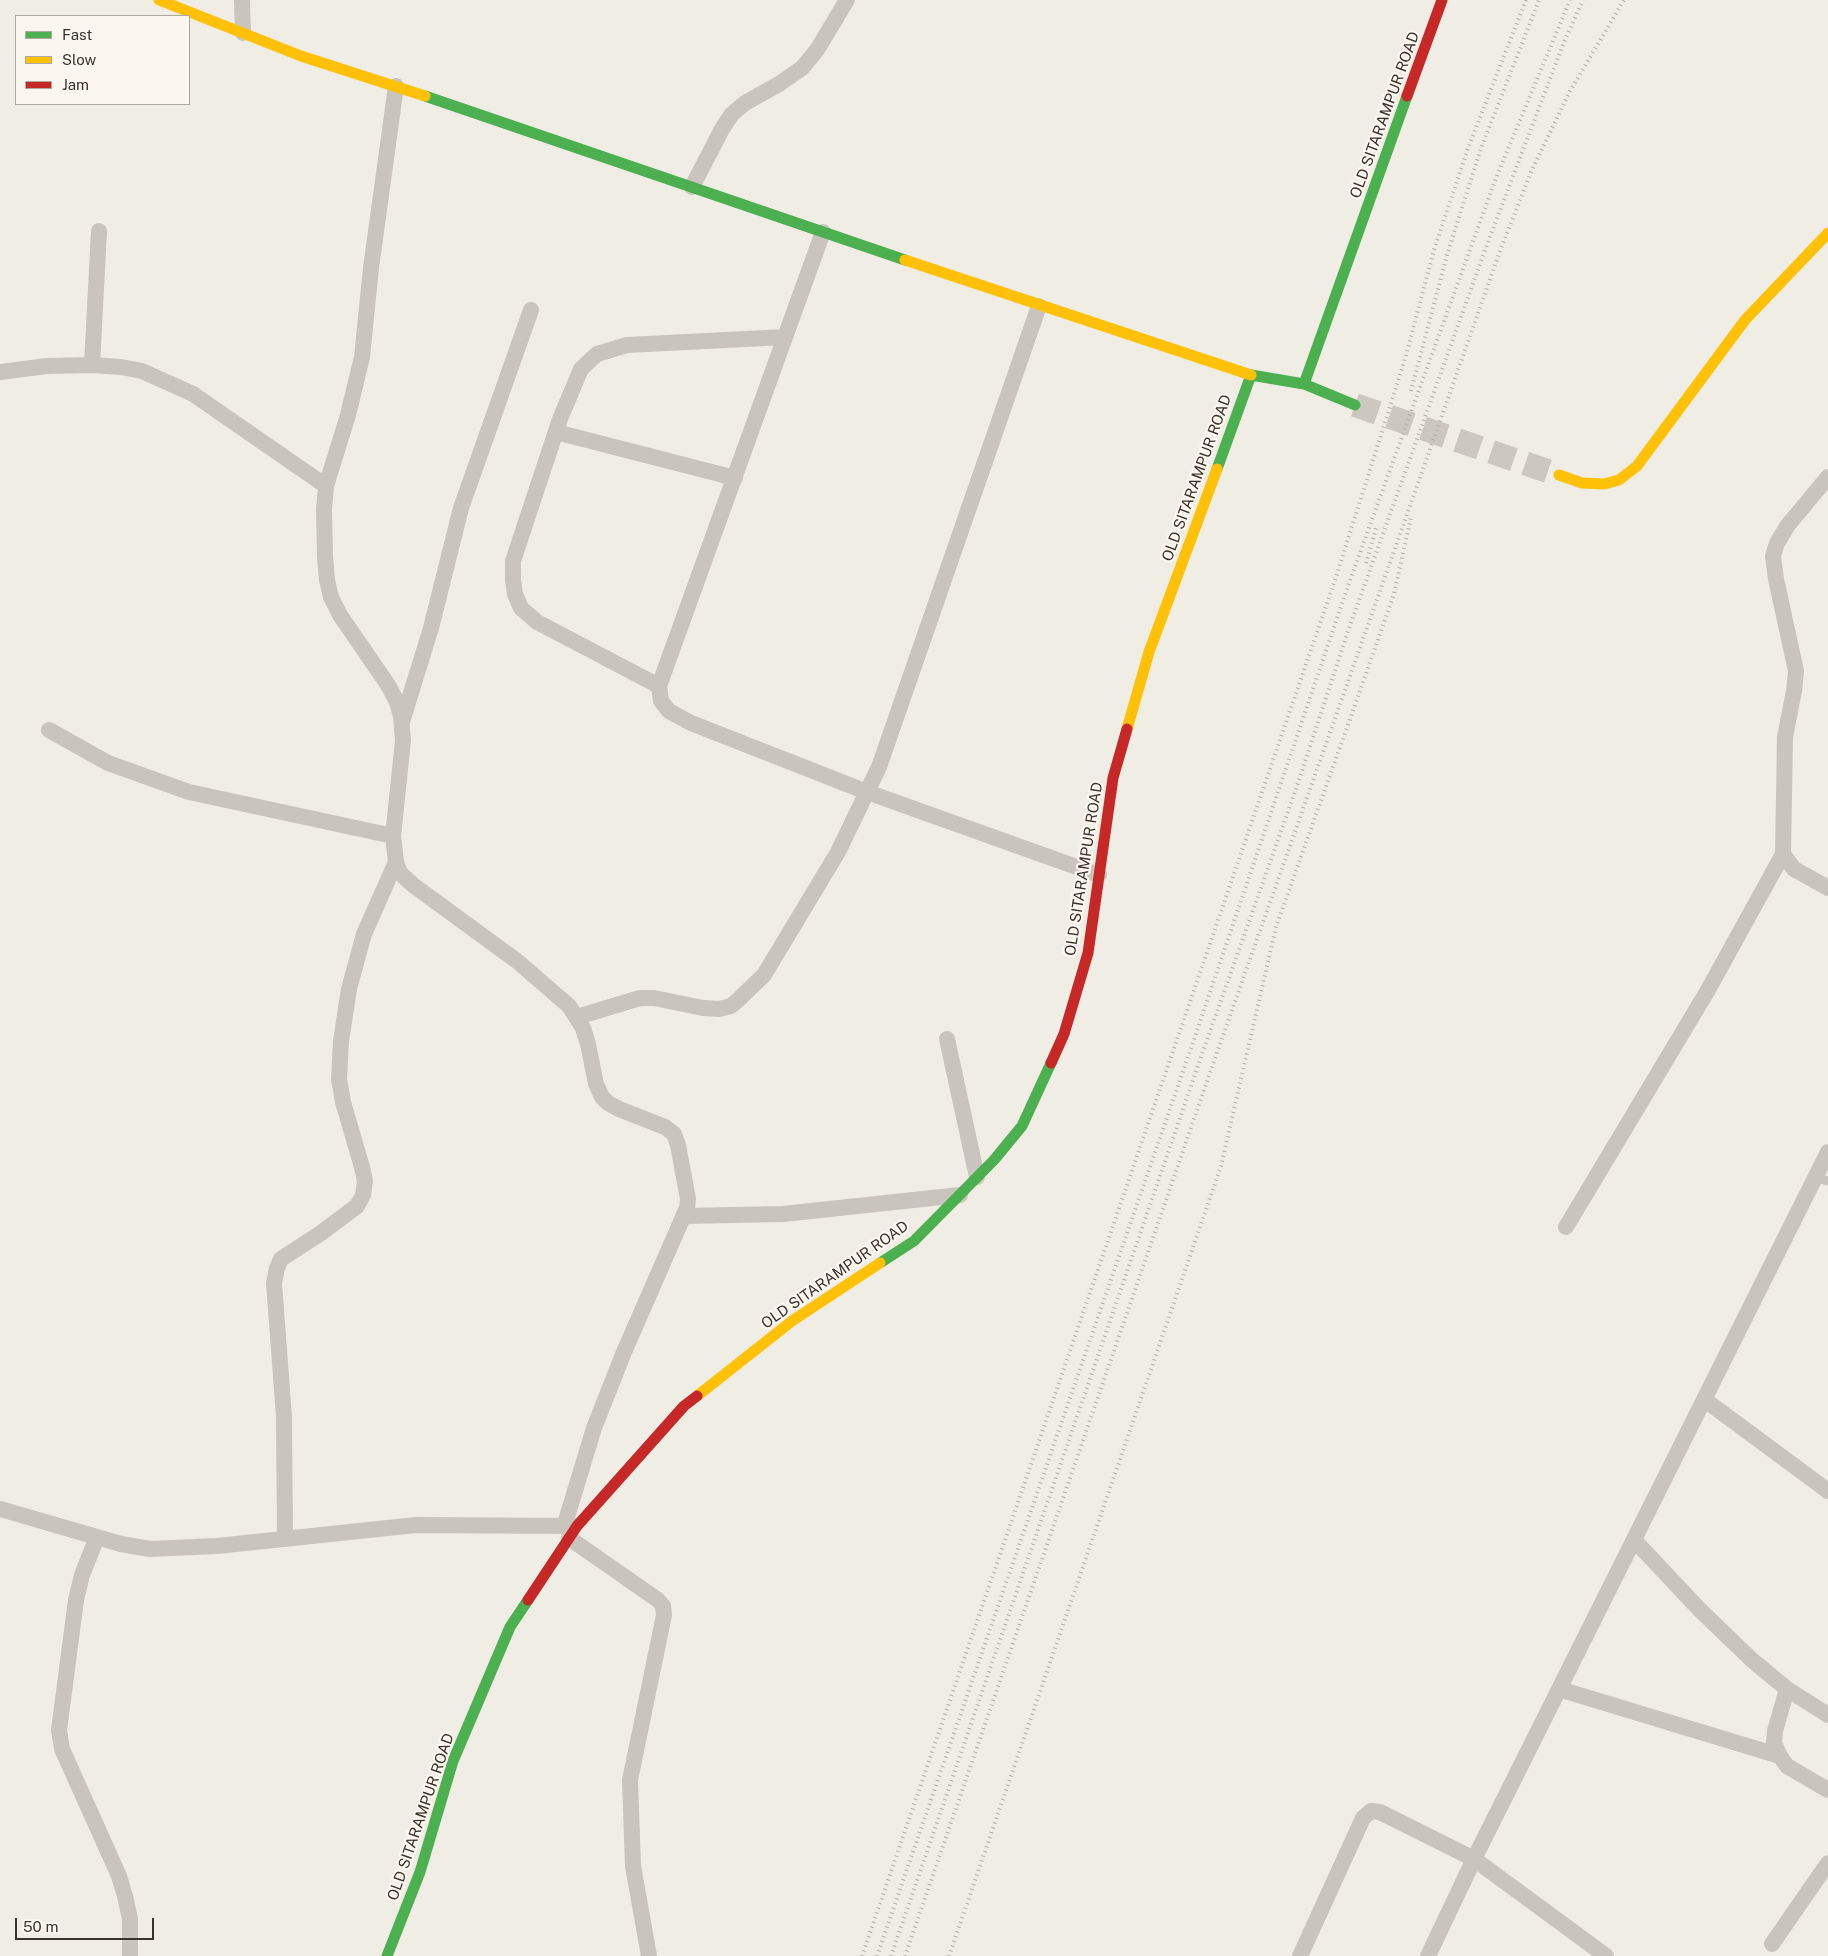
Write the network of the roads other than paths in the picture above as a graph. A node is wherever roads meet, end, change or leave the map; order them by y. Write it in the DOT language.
graph roads {
  1 [pos="159,0"];
  2 [pos="242,0"];
  3 [pos="847,0"];
  4 [pos="1442,0"];
  5 [pos="243,33"];
  6 [pos="396,86"];
  7 [pos="692,188"];
  8 [pos="99,231"];
  9 [pos="823,232"];
  10 [pos="1828,232"];
  11 [pos="1039,306"];
  12 [pos="531,310"];
  13 [pos="785,337"];
  14 [pos="92,366"];
  15 [pos="0,372"];
  16 [pos="1251,374"];
  17 [pos="1304,384"];
  18 [pos="1354,405"];
  19 [pos="556,432"];
  20 [pos="1559,475"];
  21 [pos="1828,477"];
  22 [pos="735,478"];
  23 [pos="326,486"];
  24 [pos="659,686"];
  25 [pos="402,724"];
  26 [pos="49,730"];
  27 [pos="867,792"];
  28 [pos="393,836"];
  29 [pos="1783,854"];
  30 [pos="396,862"];
  31 [pos="1099,875"];
  32 [pos="1828,888"];
  33 [pos="576,1017"];
  34 [pos="947,1039"];
  35 [pos="1828,1152"];
  36 [pos="978,1177"];
  37 [pos="1822,1180"];
  38 [pos="960,1195"];
  39 [pos="683,1216"];
  40 [pos="1566,1227"];
  41 [pos="1705,1400"];
  42 [pos="1828,1491"];
  43 [pos="0,1509"];
  44 [pos="570,1530"];
  45 [pos="97,1537"];
  46 [pos="285,1539"];
  47 [pos="1634,1540"];
  48 [pos="1559,1689"];
  49 [pos="1787,1689"];
  50 [pos="1828,1715"];
  51 [pos="1780,1756"];
  52 [pos="1828,1790"];
  53 [pos="1474,1858"];
  54 [pos="1828,1863"];
  55 [pos="1772,1944"];
  56 [pos="130,1956"];
  57 [pos="387,1956"];
  58 [pos="649,1956"];
  59 [pos="1300,1956"];
  60 [pos="1428,1956"];
  61 [pos="1606,1956"];
  1 -- 5 [label="street"];
  2 -- 5 [label="street"];
  3 -- 7 [label="street"];
  4 -- 17 [label="street, OLD SITARAMPUR ROAD"];
  5 -- 6 [label="street"];
  6 -- 7 [label="street"];
  6 -- 23 [label="street"];
  7 -- 9 [label="street"];
  8 -- 14 [label="street"];
  9 -- 11 [label="street"];
  9 -- 13 [label="street"];
  10 -- 20 [label="street"];
  11 -- 16 [label="street"];
  11 -- 27 [label="street"];
  12 -- 25 [label="street"];
  13 -- 19 [label="street"];
  13 -- 22 [label="street"];
  14 -- 15 [label="street"];
  14 -- 23 [label="street"];
  16 -- 17 [label="street"];
  16 -- 31 [label="street, OLD SITARAMPUR ROAD"];
  17 -- 18 [label="street"];
  19 -- 22 [label="street"];
  19 -- 24 [label="street"];
  21 -- 29 [label="street"];
  22 -- 24 [label="street"];
  23 -- 25 [label="street"];
  24 -- 27 [label="street"];
  25 -- 28 [label="street"];
  26 -- 28 [label="street"];
  27 -- 31 [label="street"];
  27 -- 33 [label="street"];
  28 -- 30 [label="street"];
  29 -- 32 [label="street"];
  29 -- 40 [label="street"];
  30 -- 33 [label="street"];
  30 -- 46 [label="street"];
  31 -- 36 [label="street, OLD SITARAMPUR ROAD"];
  33 -- 39 [label="street"];
  34 -- 36 [label="street"];
  35 -- 37 [label="street"];
  36 -- 38 [label="street, OLD SITARAMPUR ROAD"];
  37 -- 41 [label="street"];
  38 -- 39 [label="street"];
  38 -- 44 [label="street, OLD SITARAMPUR ROAD"];
  39 -- 44 [label="street"];
  41 -- 42 [label="street"];
  41 -- 47 [label="street"];
  43 -- 45 [label="street"];
  44 -- 46 [label="street"];
  44 -- 57 [label="street, OLD SITARAMPUR ROAD"];
  44 -- 58 [label="street"];
  45 -- 46 [label="street"];
  45 -- 56 [label="street"];
  47 -- 48 [label="street"];
  47 -- 49 [label="street"];
  48 -- 51 [label="street"];
  48 -- 53 [label="street"];
  49 -- 50 [label="street"];
  49 -- 51 [label="street"];
  51 -- 52 [label="street"];
  53 -- 59 [label="street"];
  53 -- 60 [label="street"];
  53 -- 61 [label="street"];
  54 -- 55 [label="street"];
}
